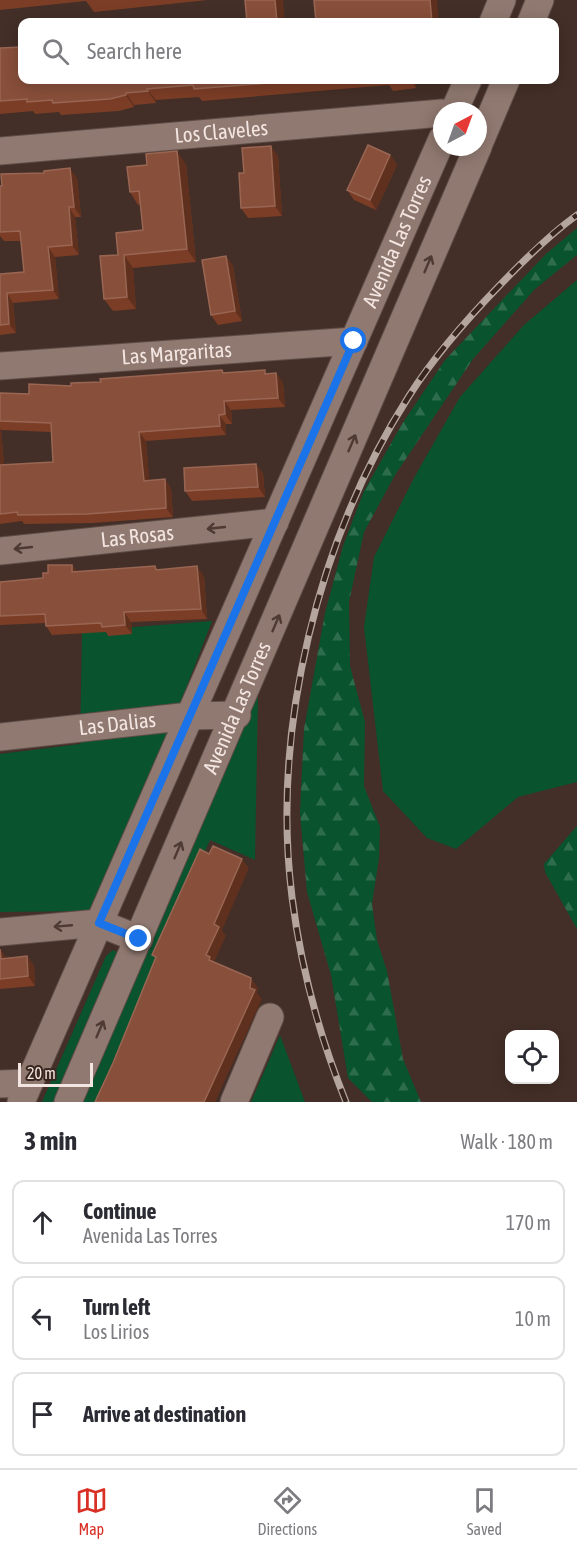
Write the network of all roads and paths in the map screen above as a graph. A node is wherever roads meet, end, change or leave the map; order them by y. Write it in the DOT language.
graph roads {
  1 [pos="485,0"];
  2 [pos="502,0"];
  3 [pos="540,0"];
  4 [pos="486,18"];
  5 [pos="495,18"];
  6 [pos="533,18"];
  7 [pos="466,84"];
  8 [pos="504,84"];
  9 [pos="458,102"];
  10 [pos="433,114"];
  11 [pos="487,125"];
  12 [pos="0,151"];
  13 [pos="435,156"];
  14 [pos="474,156"];
  15 [pos="354,341"];
  16 [pos="0,366"];
  17 [pos="275,522"];
  18 [pos="0,551"];
  19 [pos="237,715"];
  20 [pos="190,716"];
  21 [pos="0,737"];
  22 [pos="99,923"];
  23 [pos="0,932"];
  24 [pos="139,939"];
  25 [pos="270,1017"];
  26 [pos="0,1084"];
  27 [pos="25,1092"];
  28 [pos="69,1102"];
  29 [pos="234,1102"];
  1 -- 4 [label="street"];
  2 -- 5 [label="street"];
  3 -- 6 [label="street"];
  7 -- 9 [label="street"];
  8 -- 11 [label="street, Avenida Las Torres"];
  10 -- 12 [label="street, Los Claveles"];
  13 -- 15 [label="street, Avenida Las Torres"];
  19 -- 14 [label="street, Avenida Las Torres, one-way"];
  15 -- 16 [label="street, Las Margaritas"];
  15 -- 17 [label="street, Avenida Las Torres"];
  17 -- 18 [label="street, Las Rosas, one-way"];
  17 -- 20 [label="street, Avenida Las Torres"];
  19 -- 20 [label="street, Las Dalias"];
  24 -- 19 [label="street, Avenida Las Torres, one-way"];
  20 -- 21 [label="street, Las Dalias"];
  20 -- 22 [label="street, Avenida Las Torres"];
  22 -- 23 [label="street, one-way"];
  22 -- 24 [label="street"];
  22 -- 27 [label="street, Avenida Las Torres"];
  28 -- 24 [label="street, Avenida Las Torres, one-way"];
  25 -- 29 [label="street"];
  26 -- 27 [label="street"];
}
